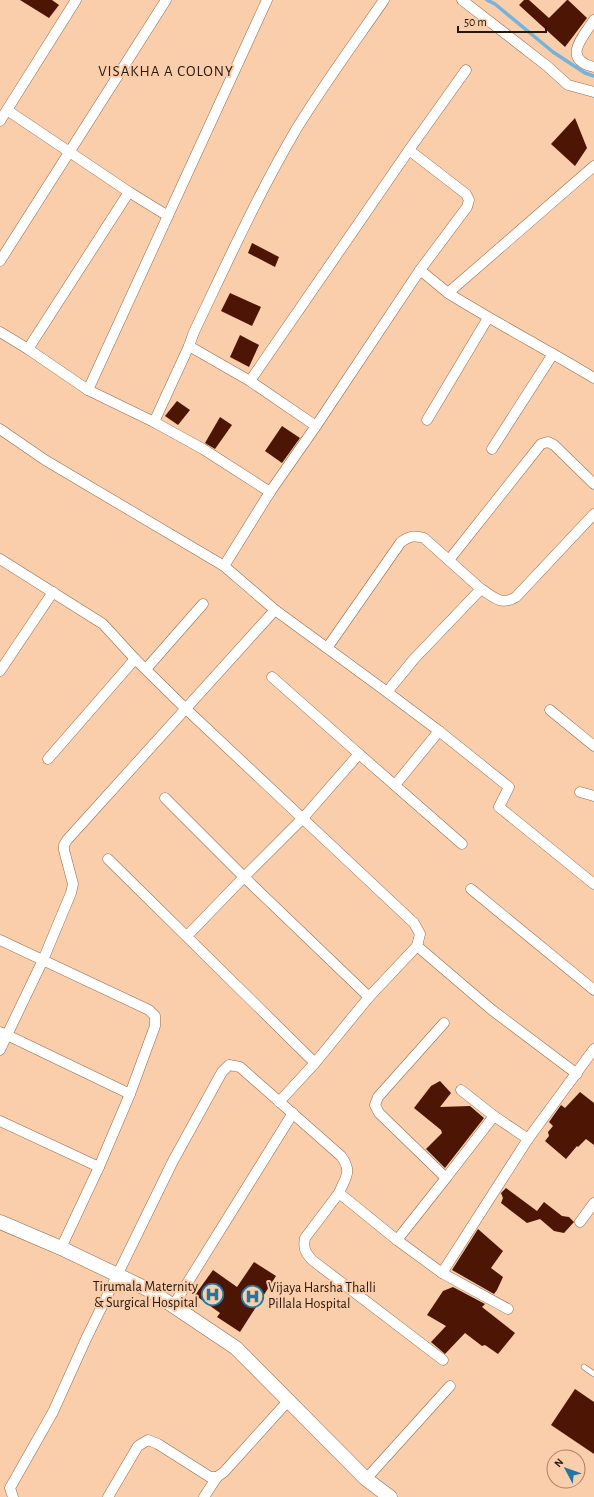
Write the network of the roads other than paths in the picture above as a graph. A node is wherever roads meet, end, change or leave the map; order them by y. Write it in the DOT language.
graph roads {
  1 [pos="76,0"];
  2 [pos="166,0"];
  3 [pos="268,0"];
  4 [pos="384,0"];
  5 [pos="462,0"];
  6 [pos="594,20"];
  7 [pos="594,67"];
  8 [pos="466,70"];
  9 [pos="594,92"];
  10 [pos="7,110"];
  11 [pos="0,121"];
  12 [pos="409,150"];
  13 [pos="69,152"];
  14 [pos="594,166"];
  15 [pos="129,192"];
  16 [pos="168,216"];
  17 [pos="0,261"];
  18 [pos="420,270"];
  19 [pos="448,294"];
  20 [pos="488,318"];
  21 [pos="0,332"];
  22 [pos="189,346"];
  23 [pos="28,349"];
  24 [pos="553,354"];
  25 [pos="594,378"];
  26 [pos="250,381"];
  27 [pos="88,390"];
  28 [pos="427,420"];
  29 [pos="154,422"];
  30 [pos="316,426"];
  31 [pos="0,429"];
  32 [pos="492,449"];
  33 [pos="594,484"];
  34 [pos="270,492"];
  35 [pos="594,514"];
  36 [pos="0,559"];
  37 [pos="449,560"];
  38 [pos="224,566"];
  39 [pos="481,589"];
  40 [pos="53,592"];
  41 [pos="203,604"];
  42 [pos="275,610"];
  43 [pos="327,648"];
  44 [pos="135,659"];
  45 [pos="146,669"];
  46 [pos="0,671"];
  47 [pos="272,677"];
  48 [pos="387,692"];
  49 [pos="185,708"];
  50 [pos="550,710"];
  51 [pos="439,731"];
  52 [pos="594,746"];
  53 [pos="359,754"];
  54 [pos="48,759"];
  55 [pos="395,785"];
  56 [pos="580,792"];
  57 [pos="594,796"];
  58 [pos="165,798"];
  59 [pos="303,818"];
  60 [pos="462,844"];
  61 [pos="108,859"];
  62 [pos="244,877"];
  63 [pos="594,884"];
  64 [pos="470,889"];
  65 [pos="187,936"];
  66 [pos="0,940"];
  67 [pos="417,946"];
  68 [pos="43,960"];
  69 [pos="594,990"];
  70 [pos="369,997"];
  71 [pos="444,1023"];
  72 [pos="4,1033"];
  73 [pos="594,1049"];
  74 [pos="0,1050"];
  75 [pos="315,1063"];
  76 [pos="577,1074"];
  77 [pos="461,1090"];
  78 [pos="130,1094"];
  79 [pos="279,1102"];
  80 [pos="293,1113"];
  81 [pos="494,1116"];
  82 [pos="0,1121"];
  83 [pos="528,1139"];
  84 [pos="99,1167"];
  85 [pos="446,1178"];
  86 [pos="338,1193"];
  87 [pos="594,1203"];
  88 [pos="0,1222"];
  89 [pos="580,1222"];
  90 [pos="397,1240"];
  91 [pos="61,1248"];
  92 [pos="442,1273"];
  93 [pos="118,1274"];
  94 [pos="173,1306"];
  95 [pos="508,1309"];
  96 [pos="443,1360"];
  97 [pos="584,1366"];
  98 [pos="594,1374"];
  99 [pos="450,1386"];
  100 [pos="289,1400"];
  101 [pos="217,1477"];
  102 [pos="366,1479"];
  103 [pos="13,1497"];
  104 [pos="108,1497"];
  105 [pos="204,1497"];
  106 [pos="390,1497"];
  1 -- 10 [label="street"];
  2 -- 13 [label="street"];
  3 -- 16 [label="street"];
  4 -- 22 [label="street"];
  5 -- 9 [label="street"];
  6 -- 7 [label="street"];
  8 -- 12 [label="street"];
  10 -- 11 [label="street"];
  10 -- 13 [label="street"];
  12 -- 18 [label="street"];
  12 -- 26 [label="street"];
  13 -- 15 [label="street"];
  13 -- 17 [label="street"];
  14 -- 19 [label="street"];
  15 -- 16 [label="street"];
  15 -- 23 [label="street"];
  16 -- 27 [label="street"];
  18 -- 19 [label="street"];
  18 -- 30 [label="street"];
  19 -- 20 [label="street"];
  20 -- 24 [label="street"];
  20 -- 28 [label="street"];
  21 -- 23 [label="street"];
  22 -- 26 [label="street"];
  22 -- 29 [label="street"];
  23 -- 27 [label="street"];
  24 -- 25 [label="street"];
  24 -- 32 [label="street"];
  26 -- 30 [label="street"];
  27 -- 29 [label="street"];
  29 -- 34 [label="street"];
  30 -- 34 [label="street"];
  31 -- 38 [label="street"];
  33 -- 37 [label="street"];
  34 -- 38 [label="street"];
  35 -- 39 [label="street"];
  36 -- 40 [label="street"];
  37 -- 39 [label="street"];
  37 -- 43 [label="street"];
  38 -- 42 [label="street"];
  39 -- 48 [label="street"];
  40 -- 44 [label="street"];
  40 -- 46 [label="street"];
  41 -- 45 [label="street"];
  42 -- 43 [label="street"];
  42 -- 49 [label="street"];
  43 -- 48 [label="street"];
  44 -- 45 [label="street"];
  44 -- 54 [label="street"];
  45 -- 49 [label="street"];
  47 -- 53 [label="street"];
  48 -- 51 [label="street"];
  49 -- 59 [label="street"];
  49 -- 68 [label="street"];
  50 -- 52 [label="street"];
  51 -- 55 [label="street"];
  51 -- 63 [label="street"];
  53 -- 55 [label="street"];
  53 -- 59 [label="street"];
  55 -- 60 [label="street"];
  56 -- 57 [label="street"];
  58 -- 62 [label="street"];
  59 -- 62 [label="street"];
  59 -- 67 [label="street"];
  61 -- 65 [label="street"];
  62 -- 65 [label="street"];
  62 -- 70 [label="street"];
  64 -- 69 [label="street"];
  65 -- 75 [label="street"];
  66 -- 68 [label="street"];
  67 -- 70 [label="street"];
  67 -- 76 [label="street"];
  68 -- 72 [label="street"];
  68 -- 78 [label="street"];
  70 -- 75 [label="street"];
  71 -- 85 [label="street"];
  72 -- 74 [label="street"];
  72 -- 78 [label="street"];
  73 -- 76 [label="street"];
  75 -- 79 [label="street"];
  76 -- 83 [label="street"];
  77 -- 81 [label="street"];
  78 -- 84 [label="street"];
  79 -- 80 [label="street"];
  79 -- 93 [label="street"];
  80 -- 86 [label="street"];
  80 -- 94 [label="street"];
  81 -- 83 [label="street"];
  81 -- 85 [label="street"];
  82 -- 84 [label="street"];
  83 -- 92 [label="street"];
  84 -- 91 [label="street"];
  85 -- 90 [label="street"];
  86 -- 90 [label="street"];
  86 -- 96 [label="street"];
  87 -- 89 [label="street"];
  88 -- 91 [label="street"];
  90 -- 92 [label="street"];
  91 -- 93 [label="street"];
  92 -- 95 [label="street"];
  93 -- 94 [label="street"];
  93 -- 103 [label="street"];
  94 -- 100 [label="street"];
  97 -- 98 [label="lane"];
  99 -- 102 [label="street"];
  100 -- 101 [label="street"];
  100 -- 102 [label="street"];
  101 -- 104 [label="street"];
  101 -- 105 [label="street"];
  102 -- 106 [label="street"];
}
